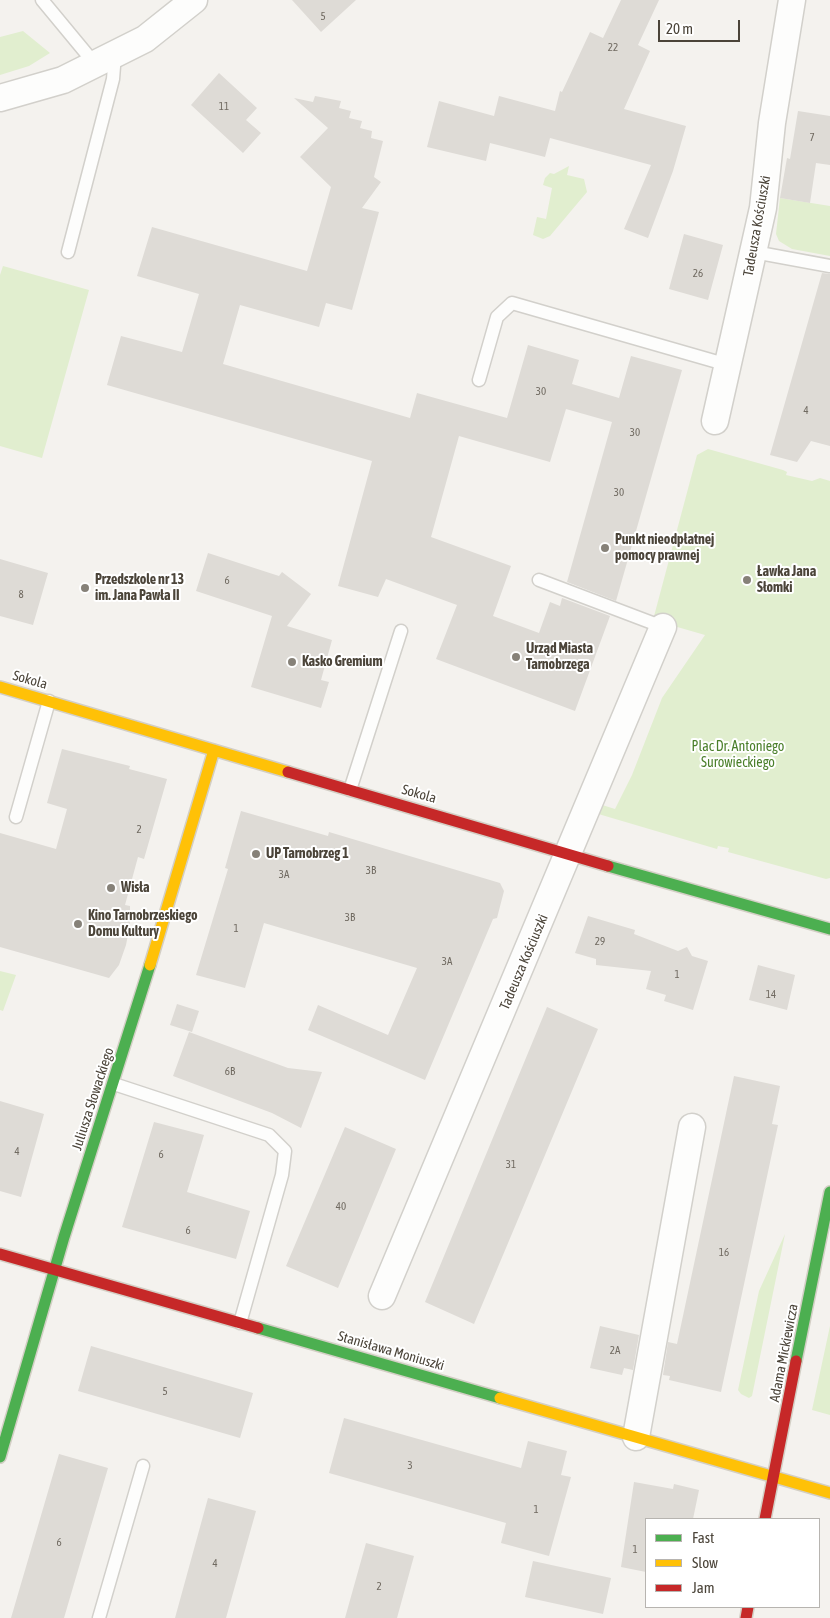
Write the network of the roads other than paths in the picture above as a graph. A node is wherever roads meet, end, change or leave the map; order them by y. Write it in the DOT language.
graph roads {
  1 [pos="42,0"];
  2 [pos="194,0"];
  3 [pos="792,0"];
  4 [pos="105,59"];
  5 [pos="0,98"];
  6 [pos="68,252"];
  7 [pos="754,252"];
  8 [pos="830,266"];
  9 [pos="728,365"];
  10 [pos="479,380"];
  11 [pos="715,421"];
  12 [pos="539,580"];
  13 [pos="663,627"];
  14 [pos="401,631"];
  15 [pos="0,687"];
  16 [pos="49,701"];
  17 [pos="214,750"];
  18 [pos="350,790"];
  19 [pos="16,817"];
  20 [pos="569,854"];
  21 [pos="830,929"];
  22 [pos="114,1084"];
  23 [pos="692,1127"];
  24 [pos="830,1192"];
  25 [pos="0,1254"];
  26 [pos="54,1270"];
  27 [pos="382,1296"];
  28 [pos="240,1323"];
  29 [pos="636,1437"];
  30 [pos="0,1457"];
  31 [pos="143,1466"];
  32 [pos="774,1476"];
  33 [pos="830,1493"];
  34 [pos="765,1518"];
  35 [pos="99,1618"];
  1 -- 4 [label="lane"];
  2 -- 4 [label="street"];
  3 -- 7 [label="street, Tadeusza Kościuszki"];
  4 -- 5 [label="street"];
  4 -- 6 [label="lane"];
  7 -- 8 [label="lane"];
  7 -- 9 [label="street, Tadeusza Kościuszki"];
  9 -- 10 [label="lane"];
  9 -- 11 [label="street, Tadeusza Kościuszki"];
  12 -- 13 [label="lane"];
  13 -- 20 [label="street, Tadeusza Kościuszki"];
  14 -- 18 [label="lane"];
  15 -- 16 [label="street, Sokola"];
  16 -- 17 [label="street, Sokola"];
  16 -- 19 [label="lane"];
  17 -- 18 [label="street, Sokola"];
  17 -- 22 [label="street, Juliusza Słowackiego"];
  18 -- 20 [label="street, Sokola"];
  20 -- 21 [label="street, Sokola"];
  20 -- 27 [label="street, Tadeusza Kościuszki"];
  22 -- 26 [label="street, Juliusza Słowackiego"];
  22 -- 28 [label="lane"];
  23 -- 29 [label="street"];
  24 -- 32 [label="street, Adama Mickiewicza"];
  25 -- 26 [label="street, Stanisława Moniuszki"];
  26 -- 28 [label="street, Stanisława Moniuszki"];
  26 -- 30 [label="street, Juliusza Słowackiego"];
  28 -- 29 [label="street, Stanisława Moniuszki"];
  29 -- 32 [label="street, Stanisława Moniuszki"];
  31 -- 35 [label="lane"];
  32 -- 33 [label="street, Stanisława Moniuszki"];
  32 -- 34 [label="street, Adama Mickiewicza"];
}
